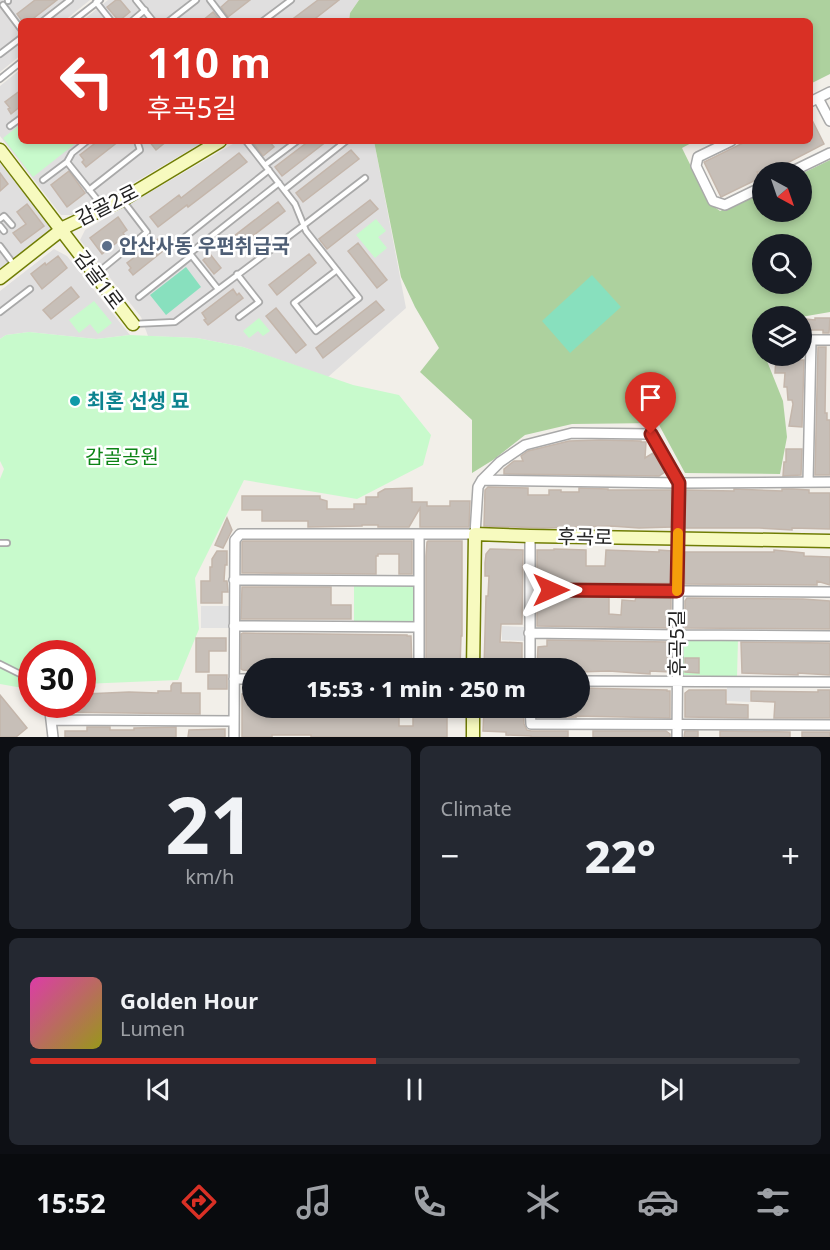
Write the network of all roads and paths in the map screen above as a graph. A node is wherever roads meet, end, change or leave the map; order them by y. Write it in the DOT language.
graph roads {
  1 [pos="9,0"];
  2 [pos="70,0"];
  3 [pos="136,0"];
  4 [pos="195,0"];
  5 [pos="210,0"];
  6 [pos="291,0"];
  7 [pos="98,1"];
  8 [pos="1,5"];
  9 [pos="145,10"];
  10 [pos="47,18"];
  11 [pos="77,18"];
  12 [pos="109,18"];
  13 [pos="136,18"];
  14 [pos="151,18"];
  15 [pos="173,18"];
  16 [pos="224,18"];
  17 [pos="267,18"];
  18 [pos="18,25"];
  19 [pos="18,40"];
  20 [pos="0,54"];
  21 [pos="18,64"];
  22 [pos="1,77"];
  23 [pos="830,92"];
  24 [pos="814,100"];
  25 [pos="18,120"];
  26 [pos="830,121"];
  27 [pos="10,126"];
  28 [pos="82,144"];
  29 [pos="138,144"];
  30 [pos="215,144"];
  31 [pos="248,144"];
  32 [pos="293,144"];
  33 [pos="342,144"];
  34 [pos="725,144"];
  35 [pos="0,150"];
  36 [pos="830,153"];
  37 [pos="67,162"];
  38 [pos="812,162"];
  39 [pos="265,165"];
  40 [pos="269,170"];
  41 [pos="365,178"];
  42 [pos="42,180"];
  43 [pos="279,183"];
  44 [pos="89,190"];
  45 [pos="284,190"];
  46 [pos="752,192"];
  47 [pos="122,200"];
  48 [pos="104,208"];
  49 [pos="0,219"];
  50 [pos="12,225"];
  51 [pos="304,225"];
  52 [pos="0,226"];
  53 [pos="62,230"];
  54 [pos="4,231"];
  55 [pos="0,246"];
  56 [pos="6,255"];
  57 [pos="190,255"];
  58 [pos="0,260"];
  59 [pos="15,266"];
  60 [pos="337,270"];
  61 [pos="96,274"];
  62 [pos="237,274"];
  63 [pos="0,278"];
  64 [pos="30,289"];
  65 [pos="218,289"];
  66 [pos="139,297"];
  67 [pos="0,312"];
  68 [pos="239,317"];
  69 [pos="133,324"];
  70 [pos="830,340"];
  71 [pos="482,480"];
  72 [pos="808,482"];
  73 [pos="830,482"];
  74 [pos="679,483"];
  75 [pos="475,534"];
  76 [pos="419,535"];
  77 [pos="530,536"];
  78 [pos="678,539"];
  79 [pos="830,541"];
  80 [pos="0,543"];
  81 [pos="7,543"];
  82 [pos="234,580"];
  83 [pos="419,581"];
  84 [pos="530,590"];
  85 [pos="677,591"];
  86 [pos="830,592"];
  87 [pos="234,626"];
  88 [pos="418,627"];
  89 [pos="529,633"];
  90 [pos="678,635"];
  91 [pos="830,636"];
  92 [pos="419,658"];
  93 [pos="473,658"];
  94 [pos="530,658"];
  95 [pos="0,663"];
  96 [pos="18,673"];
  97 [pos="234,679"];
  98 [pos="242,679"];
  99 [pos="590,681"];
  100 [pos="677,682"];
  101 [pos="830,682"];
  102 [pos="473,718"];
  103 [pos="531,718"];
  104 [pos="51,720"];
  105 [pos="234,721"];
  106 [pos="677,723"];
  107 [pos="830,724"];
  108 [pos="53,737"];
  109 [pos="234,737"];
  110 [pos="473,737"];
  111 [pos="677,737"];
  1 -- 8 [label="lane"];
  2 -- 10 [label="lane"];
  3 -- 9 [label="lane"];
  4 -- 15 [label="lane"];
  5 -- 16 [label="lane"];
  6 -- 17 [label="lane"];
  7 -- 11 [label="lane"];
  7 -- 12 [label="lane"];
  8 -- 18 [label="lane"];
  9 -- 13 [label="lane"];
  9 -- 14 [label="lane"];
  19 -- 20 [label="lane"];
  21 -- 22 [label="lane"];
  23 -- 24 [label="street"];
  24 -- 26 [label="street"];
  25 -- 27 [label="lane"];
  28 -- 37 [label="lane"];
  29 -- 44 [label="lane"];
  30 -- 47 [label="street, 감골2로"];
  31 -- 39 [label="lane"];
  32 -- 39 [label="lane"];
  33 -- 45 [label="lane"];
  34 -- 46 [label="street"];
  35 -- 53 [label="street, 감골1로"];
  36 -- 38 [label="street"];
  37 -- 42 [label="lane"];
  37 -- 44 [label="lane"];
  39 -- 40 [label="lane"];
  40 -- 43 [label="lane"];
  40 -- 57 [label="lane"];
  41 -- 51 [label="lane"];
  43 -- 45 [label="lane"];
  43 -- 57 [label="lane"];
  44 -- 48 [label="lane"];
  45 -- 51 [label="lane"];
  47 -- 48 [label="street, 감골2로"];
  47 -- 61 [label="lane"];
  48 -- 53 [label="street, 감골2로"];
  49 -- 50 [label="lane"];
  51 -- 60 [label="lane"];
  51 -- 62 [label="lane"];
  52 -- 54 [label="lane"];
  53 -- 59 [label="street, 감골2로"];
  53 -- 61 [label="street, 감골1로"];
  55 -- 56 [label="lane"];
  56 -- 58 [label="lane"];
  56 -- 59 [label="lane"];
  57 -- 65 [label="lane"];
  57 -- 66 [label="lane"];
  59 -- 63 [label="street, 감골2로"];
  60 -- 60 [label="lane"];
  61 -- 69 [label="street, 감골1로"];
  62 -- 65 [label="lane"];
  62 -- 68 [label="lane"];
  64 -- 67 [label="lane"];
  65 -- 69 [label="lane"];
  70 -- 72 [label="street"];
  71 -- 74 [label="street"];
  71 -- 74 [label="street"];
  71 -- 75 [label="street"];
  72 -- 73 [label="street"];
  72 -- 74 [label="street"];
  74 -- 78 [label="street, 후곡5길"];
  75 -- 76 [label="street"];
  75 -- 77 [label="street, 후곡로"];
  75 -- 93 [label="street"];
  76 -- 82 [label="street"];
  76 -- 83 [label="street"];
  77 -- 78 [label="street, 후곡로"];
  77 -- 84 [label="street"];
  78 -- 79 [label="street, 후곡로"];
  78 -- 85 [label="street, 후곡5길"];
  80 -- 81 [label="lane"];
  82 -- 83 [label="street"];
  82 -- 87 [label="street"];
  83 -- 88 [label="street"];
  84 -- 85 [label="street"];
  84 -- 89 [label="street"];
  85 -- 86 [label="street"];
  85 -- 90 [label="street, 후곡5길"];
  87 -- 88 [label="street"];
  87 -- 97 [label="street"];
  88 -- 92 [label="street"];
  89 -- 90 [label="street"];
  89 -- 94 [label="street"];
  90 -- 91 [label="street"];
  90 -- 100 [label="street, 후곡5길"];
  95 -- 96 [label="lane"];
  97 -- 98 [label="street"];
  97 -- 105 [label="street"];
  99 -- 100 [label="street"];
  100 -- 101 [label="street"];
  100 -- 106 [label="street, 후곡5길"];
  102 -- 110 [label="street"];
  103 -- 106 [label="street"];
  104 -- 105 [label="street"];
  104 -- 108 [label="street"];
  105 -- 109 [label="street"];
  106 -- 107 [label="street"];
  106 -- 111 [label="street, 후곡5길"];
}
